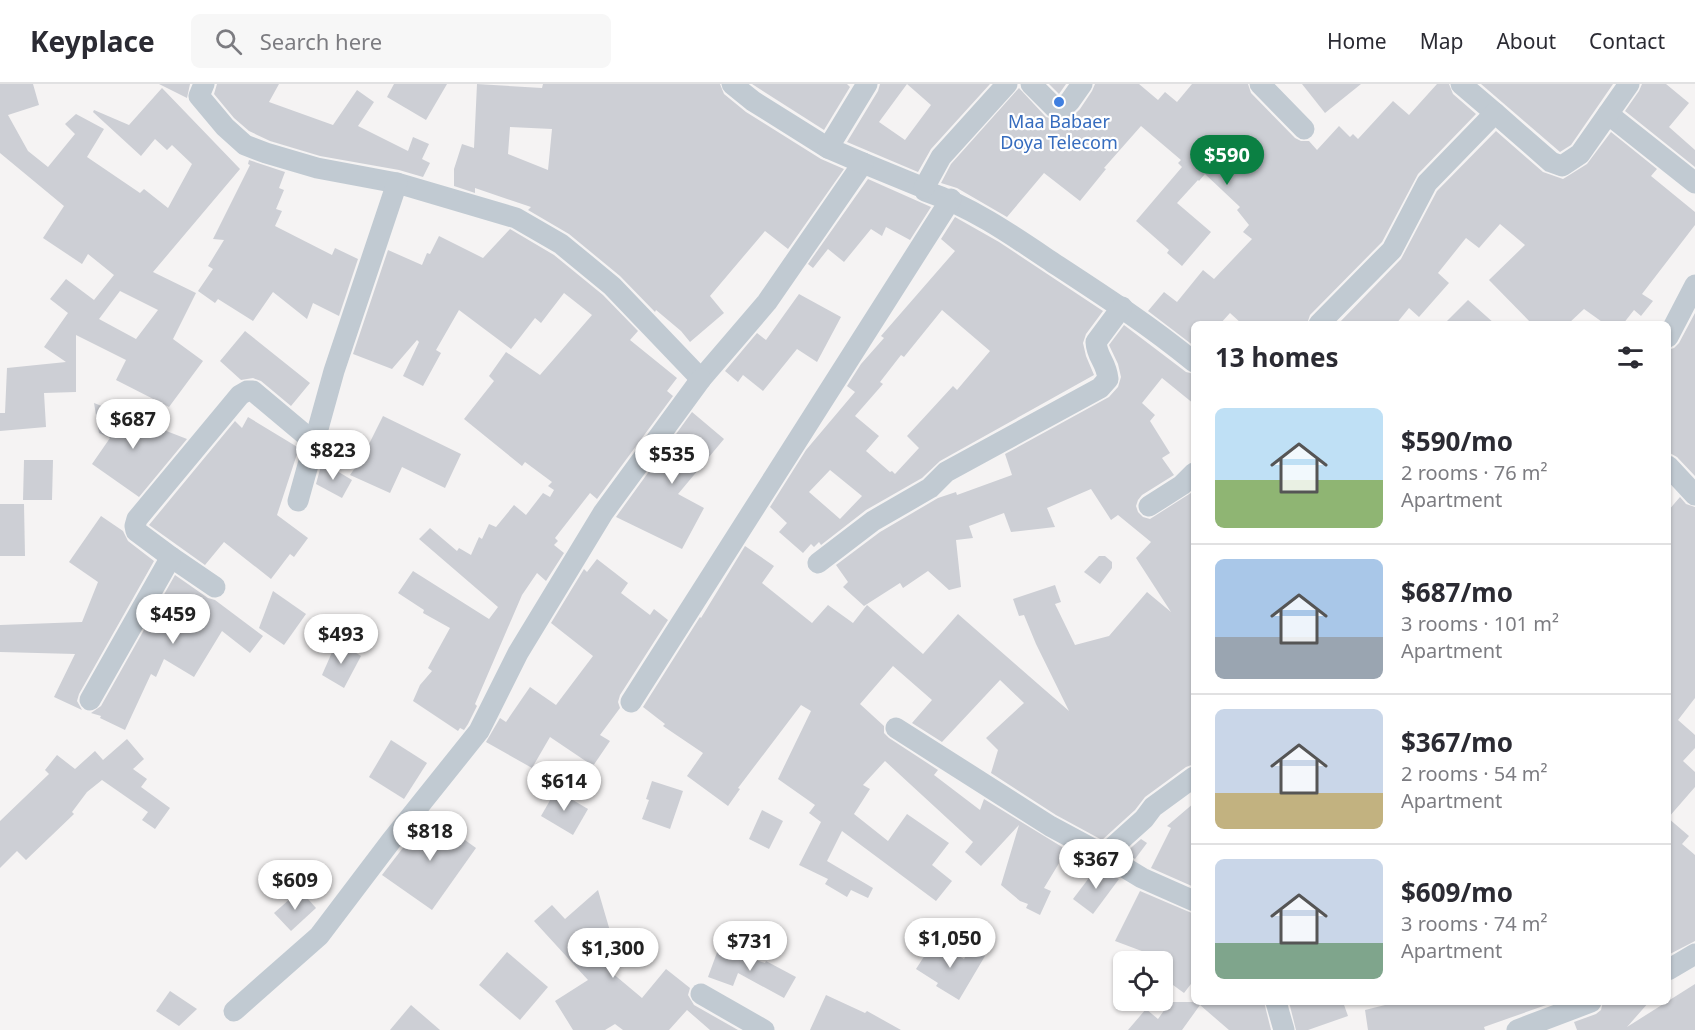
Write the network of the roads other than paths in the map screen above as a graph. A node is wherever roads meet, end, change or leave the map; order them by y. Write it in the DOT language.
graph roads {
  1 [pos="204,84"];
  2 [pos="732,84"];
  3 [pos="867,84"];
  4 [pos="1007,84"];
  5 [pos="1031,84"];
  6 [pos="1082,84"];
  7 [pos="1260,84"];
  8 [pos="1461,84"];
  9 [pos="1629,84"];
  10 [pos="1495,113"];
  11 [pos="1608,114"];
  12 [pos="1304,129"];
  13 [pos="828,148"];
  14 [pos="863,163"];
  15 [pos="398,183"];
  16 [pos="1695,183"];
  17 [pos="924,188"];
  18 [pos="951,200"];
  19 [pos="1695,285"];
  20 [pos="1122,307"];
  21 [pos="1322,321"];
  22 [pos="1671,331"];
  23 [pos="1191,360"];
  24 [pos="701,379"];
  25 [pos="315,443"];
  26 [pos="1671,469"];
  27 [pos="1191,476"];
  28 [pos="1695,495"];
  29 [pos="298,501"];
  30 [pos="1149,506"];
  31 [pos="171,557"];
  32 [pos="818,563"];
  33 [pos="215,587"];
  34 [pos="90,700"];
  35 [pos="631,702"];
  36 [pos="896,728"];
  37 [pos="1191,779"];
  38 [pos="1104,855"];
  39 [pos="1191,900"];
  40 [pos="1695,954"];
  41 [pos="1671,968"];
  42 [pos="701,994"];
  43 [pos="1277,1005"];
  44 [pos="1583,1005"];
  45 [pos="234,1011"];
  46 [pos="764,1030"];
  47 [pos="1284,1030"];
  48 [pos="1518,1030"];
  1 -- 15 [label="street"];
  2 -- 13 [label="street"];
  3 -- 13 [label="street"];
  4 -- 17 [label="street"];
  5 -- 6 [label="street"];
  7 -- 12 [label="street"];
  8 -- 10 [label="street"];
  9 -- 11 [label="street"];
  10 -- 11 [label="street"];
  10 -- 21 [label="street"];
  11 -- 16 [label="street"];
  13 -- 14 [label="street"];
  14 -- 17 [label="street"];
  14 -- 24 [label="street"];
  15 -- 24 [label="street"];
  15 -- 25 [label="street"];
  17 -- 18 [label="street"];
  18 -- 20 [label="street"];
  18 -- 35 [label="street"];
  19 -- 22 [label="street"];
  20 -- 23 [label="street"];
  20 -- 32 [label="street"];
  24 -- 45 [label="street"];
  25 -- 29 [label="street"];
  25 -- 31 [label="street"];
  26 -- 28 [label="street"];
  27 -- 30 [label="street"];
  31 -- 33 [label="street"];
  31 -- 34 [label="street"];
  36 -- 38 [label="street"];
  37 -- 38 [label="street"];
  38 -- 39 [label="street"];
  40 -- 41 [label="street"];
  42 -- 46 [label="street"];
  43 -- 47 [label="street"];
  44 -- 48 [label="street"];
}
